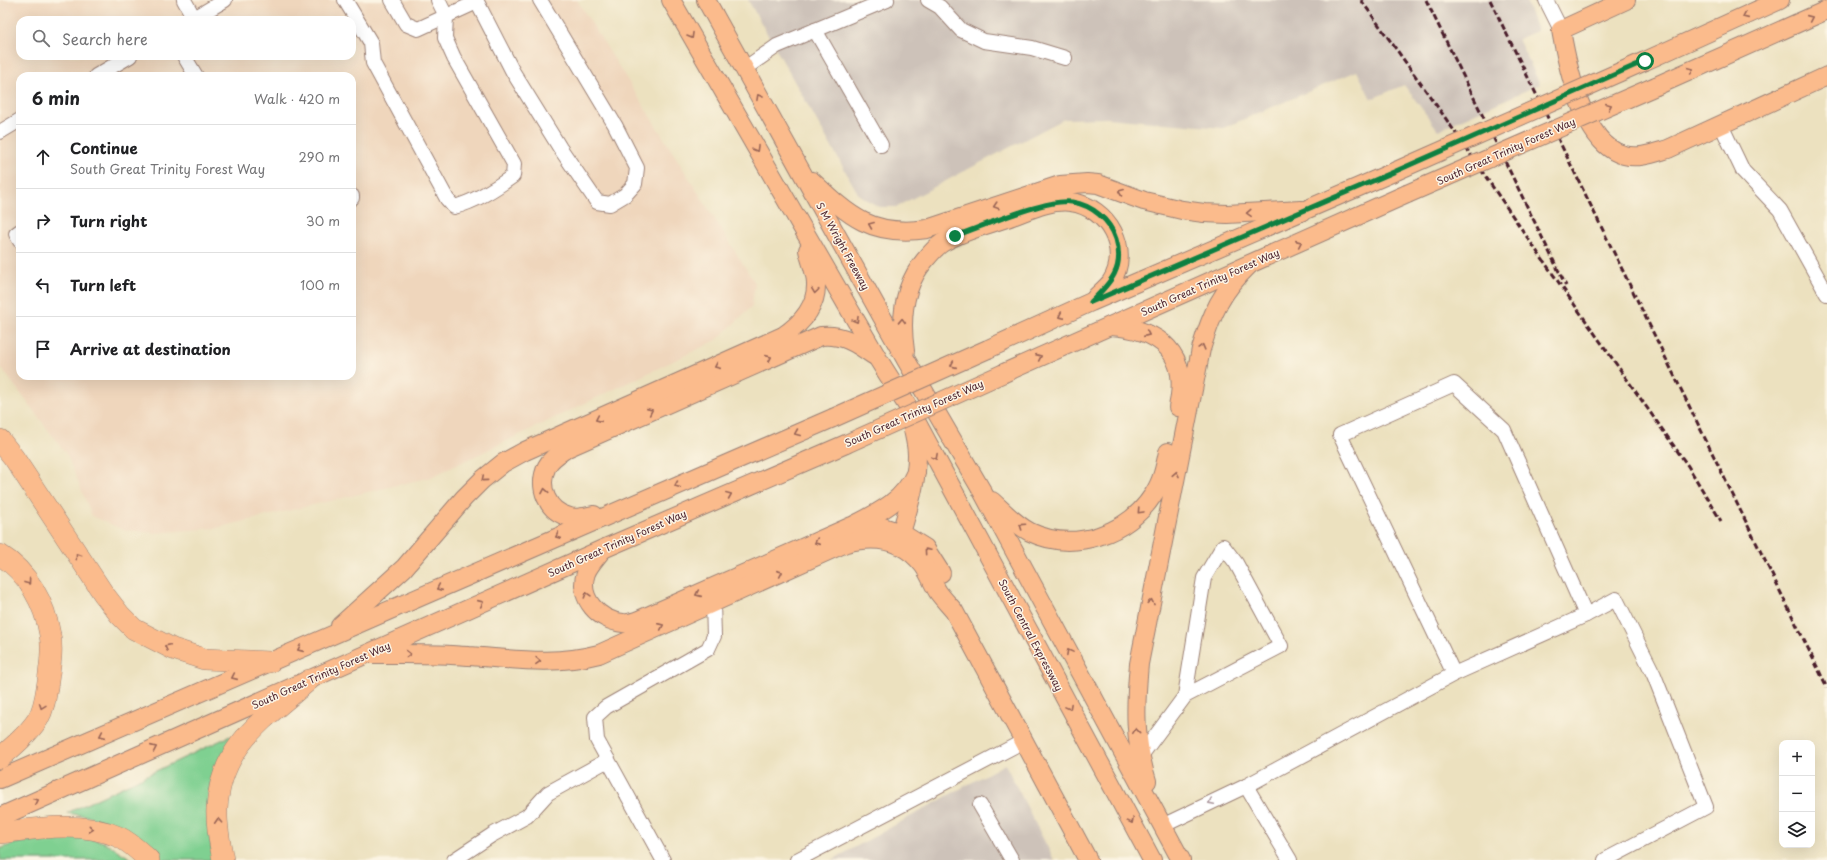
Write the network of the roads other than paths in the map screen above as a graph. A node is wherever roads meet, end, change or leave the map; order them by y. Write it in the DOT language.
graph roads {
  1 [pos="184,0"];
  2 [pos="224,0"];
  3 [pos="345,0"];
  4 [pos="392,0"];
  5 [pos="438,0"];
  6 [pos="540,0"];
  7 [pos="670,0"];
  8 [pos="706,0"];
  9 [pos="887,0"];
  10 [pos="928,0"];
  11 [pos="1546,0"];
  12 [pos="1626,0"];
  13 [pos="1780,0"];
  14 [pos="476,1"];
  15 [pos="1827,10"];
  16 [pos="192,16"];
  17 [pos="198,16"];
  18 [pos="355,16"];
  19 [pos="446,16"];
  20 [pos="356,18"];
  21 [pos="815,30"];
  22 [pos="1561,30"];
  23 [pos="1065,58"];
  24 [pos="123,60"];
  25 [pos="186,60"];
  26 [pos="744,69"];
  27 [pos="103,72"];
  28 [pos="194,72"];
  29 [pos="1825,82"];
  30 [pos="16,122"];
  31 [pos="1721,125"];
  32 [pos="0,132"];
  33 [pos="881,146"];
  34 [pos="799,168"];
  35 [pos="1302,210"];
  36 [pos="801,226"];
  37 [pos="1249,265"];
  38 [pos="1827,294"];
  39 [pos="1091,302"];
  40 [pos="1110,326"];
  41 [pos="878,359"];
  42 [pos="906,360"];
  43 [pos="910,410"];
  44 [pos="0,440"];
  45 [pos="916,472"];
  46 [pos="982,491"];
  47 [pos="611,513"];
  48 [pos="852,526"];
  49 [pos="899,538"];
  50 [pos="603,549"];
  51 [pos="0,555"];
  52 [pos="713,603"];
  53 [pos="1586,615"];
  54 [pos="330,636"];
  55 [pos="369,654"];
  56 [pos="270,662"];
  57 [pos="1454,674"];
  58 [pos="309,680"];
  59 [pos="1185,696"];
  60 [pos="1024,741"];
  61 [pos="1140,757"];
  62 [pos="0,758"];
  63 [pos="608,760"];
  64 [pos="0,779"];
  65 [pos="1246,786"];
  66 [pos="980,805"];
  67 [pos="0,817"];
  68 [pos="1162,824"];
  69 [pos="0,833"];
  70 [pos="149,860"];
  71 [pos="223,860"];
  72 [pos="454,860"];
  73 [pos="663,860"];
  74 [pos="797,860"];
  75 [pos="1012,860"];
  76 [pos="1088,860"];
  77 [pos="1152,860"];
  78 [pos="1181,860"];
  79 [pos="1290,860"];
  80 [pos="1605,860"];
  1 -- 16 [label="street"];
  2 -- 17 [label="street"];
  3 -- 18 [label="street"];
  4 -- 19 [label="street"];
  5 -- 19 [label="street"];
  6 -- 14 [label="street"];
  7 -- 36 [label="main road, one-way"];
  8 -- 26 [label="main road, S M Wright Freeway"];
  9 -- 21 [label="street"];
  10 -- 23 [label="street"];
  11 -- 22 [label="street"];
  12 -- 22 [label="main road"];
  13 -- 35 [label="main road, one-way, bridge"];
  14 -- 19 [label="street"];
  37 -- 15 [label="main road, South Great Trinity Forest Way, one-way, bridge"];
  19 -- 20 [label="street"];
  21 -- 26 [label="street"];
  21 -- 33 [label="street"];
  22 -- 31 [label="main road"];
  24 -- 27 [label="street"];
  25 -- 28 [label="street"];
  34 -- 26 [label="main road, S M Wright Freeway, one-way"];
  29 -- 31 [label="main road"];
  30 -- 32 [label="street"];
  31 -- 38 [label="street"];
  35 -- 34 [label="main road, one-way"];
  34 -- 42 [label="main road, S M Wright Freeway"];
  35 -- 39 [label="main road"];
  36 -- 41 [label="main road, one-way"];
  36 -- 54 [label="main road, one-way"];
  37 -- 40 [label="main road, South Great Trinity Forest Way"];
  61 -- 37 [label="main road, one-way"];
  42 -- 39 [label="main road, one-way"];
  39 -- 47 [label="main road, one-way, bridge"];
  40 -- 46 [label="main road, one-way"];
  50 -- 40 [label="main road, South Great Trinity Forest Way, one-way, bridge"];
  41 -- 43 [label="main road"];
  47 -- 41 [label="main road, one-way"];
  42 -- 46 [label="main road, S M Wright Freeway"];
  43 -- 45 [label="main road"];
  43 -- 77 [label="main road, South Central Expressway, one-way"];
  56 -- 44 [label="highway, one-way"];
  45 -- 48 [label="main road"];
  45 -- 49 [label="main road"];
  68 -- 46 [label="main road, one-way"];
  47 -- 54 [label="main road, one-way"];
  48 -- 49 [label="main road"];
  48 -- 50 [label="main road, one-way"];
  52 -- 49 [label="main road, one-way"];
  49 -- 60 [label="main road"];
  55 -- 50 [label="main road, South Great Trinity Forest Way, one-way"];
  51 -- 62 [label="highway, one-way"];
  55 -- 52 [label="main road, one-way"];
  52 -- 63 [label="street"];
  53 -- 57 [label="street"];
  53 -- 57 [label="street"];
  53 -- 80 [label="street"];
  54 -- 56 [label="main road, one-way"];
  55 -- 58 [label="main road, South Great Trinity Forest Way"];
  56 -- 64 [label="main road, one-way"];
  57 -- 65 [label="street"];
  67 -- 58 [label="main road, South Great Trinity Forest Way, one-way"];
  71 -- 58 [label="highway, one-way"];
  59 -- 59 [label="street"];
  59 -- 61 [label="street"];
  60 -- 74 [label="street"];
  60 -- 76 [label="main road"];
  61 -- 68 [label="main road"];
  63 -- 72 [label="street"];
  63 -- 73 [label="street"];
  65 -- 68 [label="street, one-way"];
  65 -- 79 [label="street"];
  66 -- 75 [label="street"];
  68 -- 78 [label="main road"];
  69 -- 70 [label="highway, one-way"];
}
